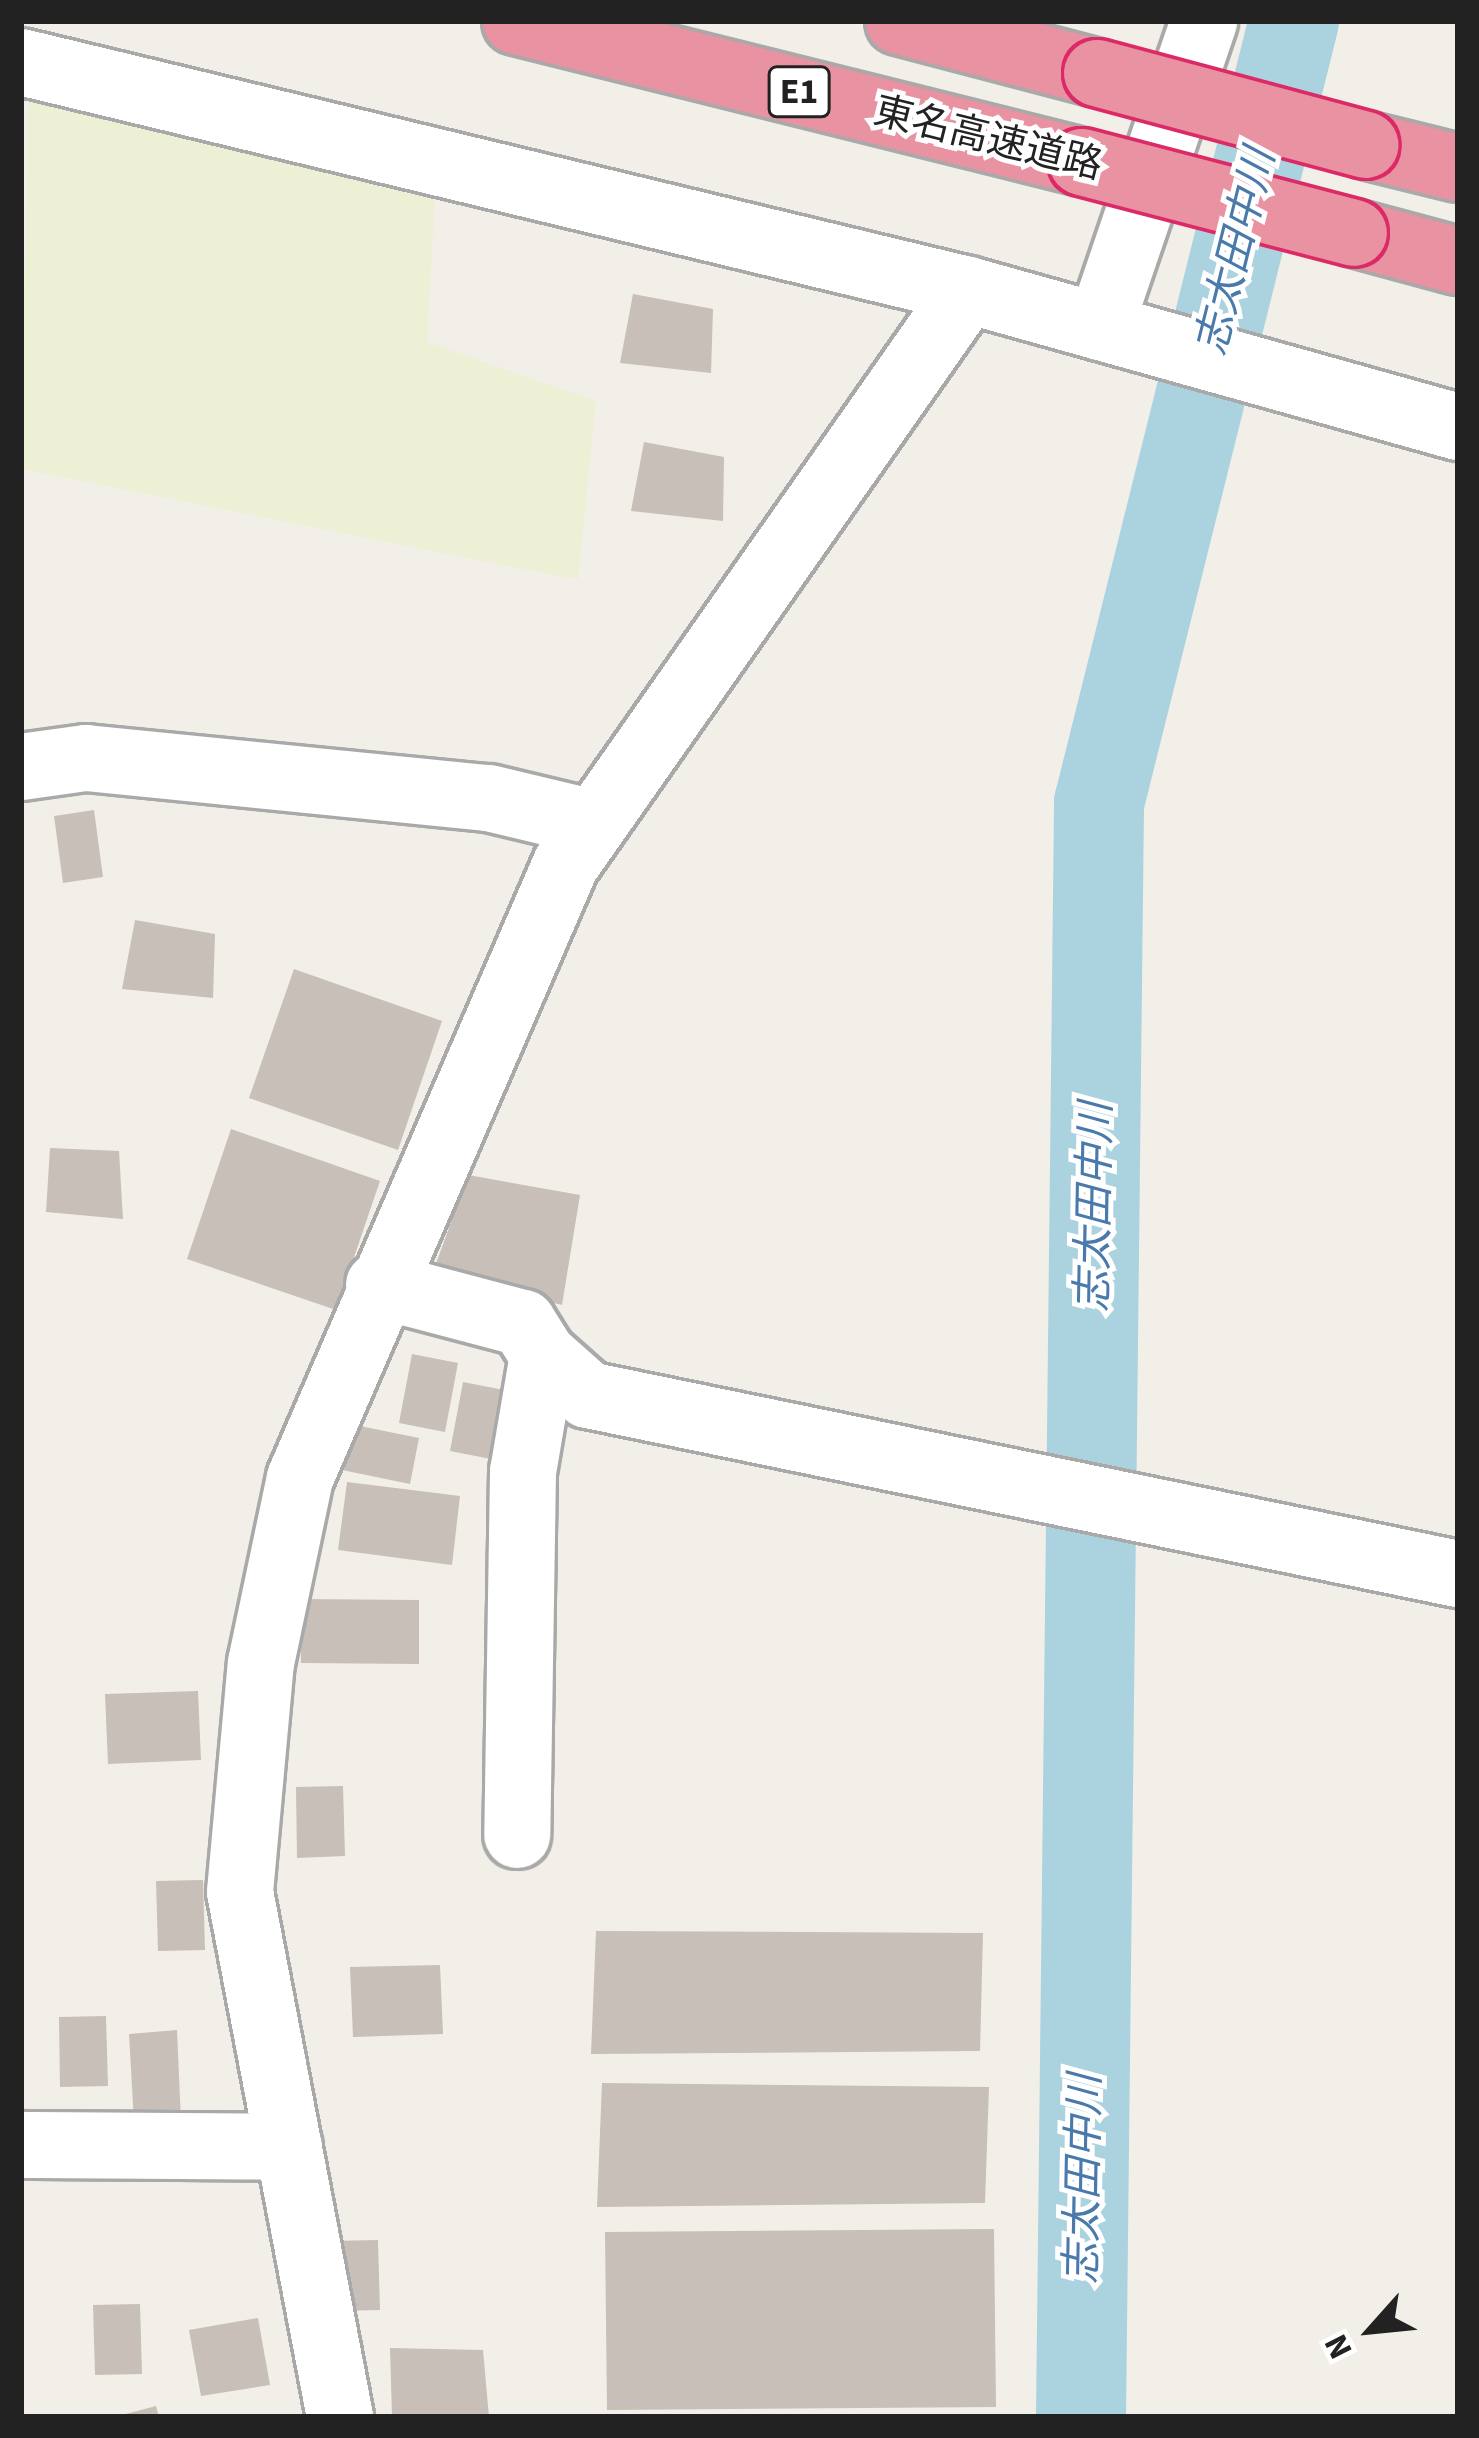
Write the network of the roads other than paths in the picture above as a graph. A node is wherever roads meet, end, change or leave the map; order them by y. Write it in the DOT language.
graph roads {
  1 [pos="516,21"];
  2 [pos="898,21"];
  3 [pos="1204,21"];
  4 [pos="21,62"];
  5 [pos="1458,168"];
  6 [pos="1458,261"];
  7 [pos="968,290"];
  8 [pos="1100,327"];
  9 [pos="1458,427"];
  10 [pos="21,767"];
  11 [pos="593,823"];
  12 [pos="379,1285"];
  13 [pos="543,1354"];
  14 [pos="1458,1574"];
  15 [pos="517,1835"];
  16 [pos="21,2145"];
  17 [pos="289,2147"];
  18 [pos="340,2417"];
  1 -- 6 [label="highway, 東名高速道路 / E1, bridge"];
  2 -- 5 [label="highway, bridge"];
  3 -- 8 [label="street"];
  4 -- 7 [label="street"];
  7 -- 8 [label="street"];
  7 -- 11 [label="street"];
  8 -- 9 [label="street"];
  10 -- 11 [label="street"];
  11 -- 12 [label="street"];
  12 -- 13 [label="street"];
  12 -- 17 [label="street"];
  13 -- 14 [label="street"];
  13 -- 15 [label="street"];
  16 -- 17 [label="street"];
  17 -- 18 [label="street"];
}
